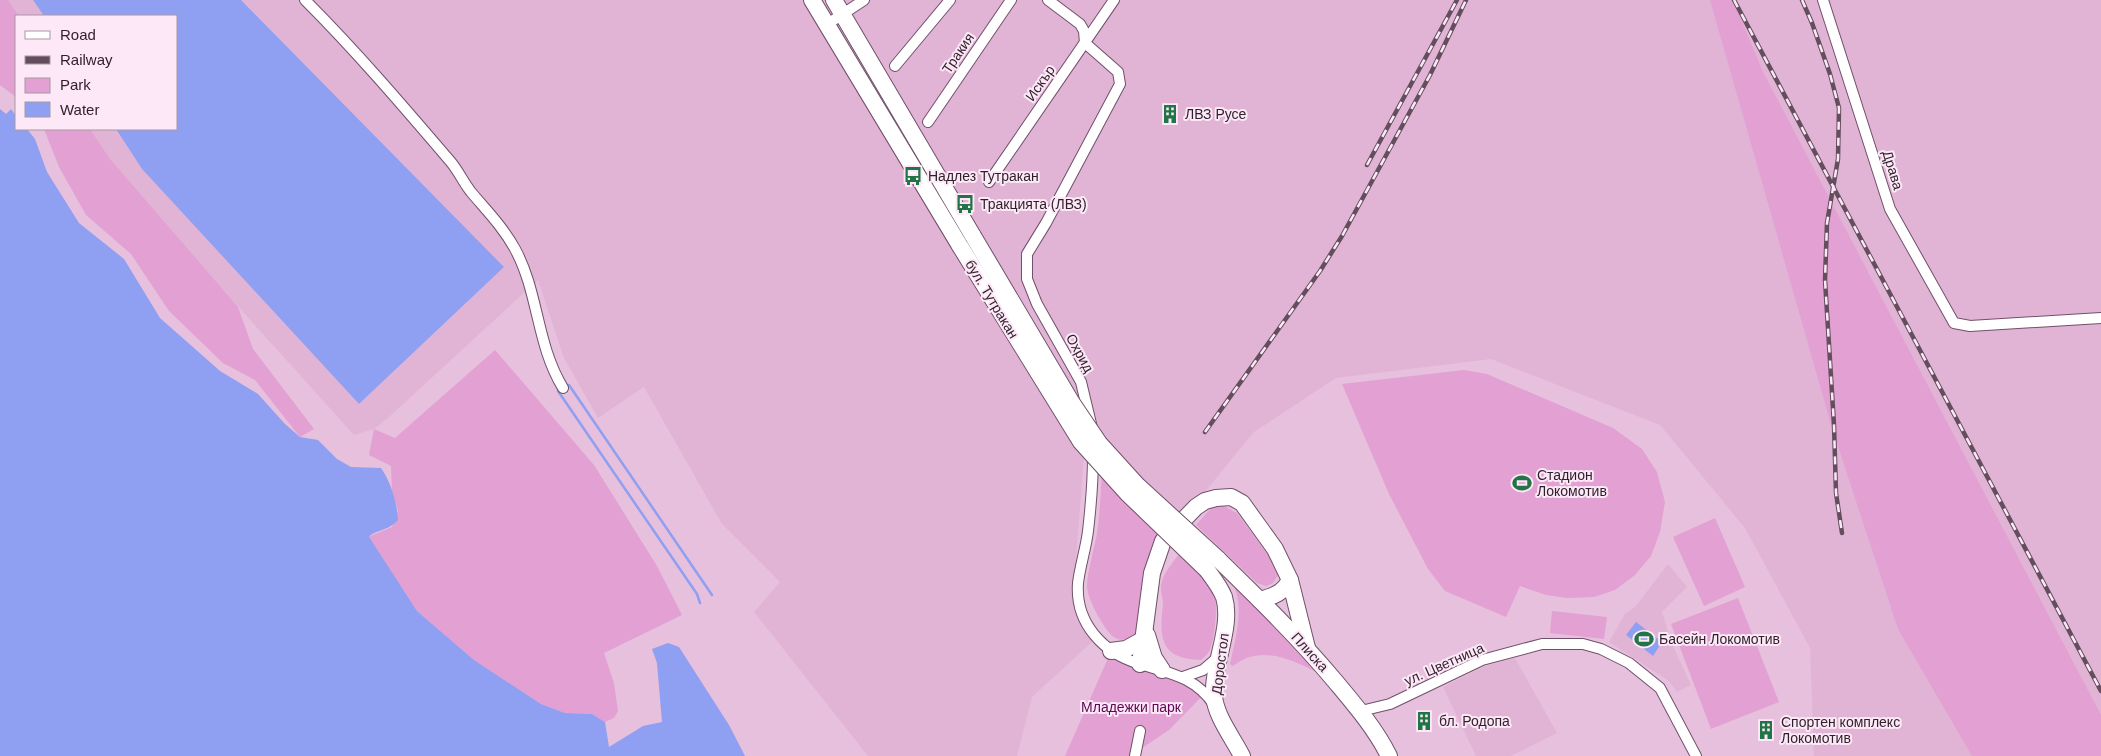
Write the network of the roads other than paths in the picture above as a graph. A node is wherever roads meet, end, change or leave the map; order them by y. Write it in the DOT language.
graph roads {
  1 [pos="305,0"];
  2 [pos="812,0"];
  3 [pos="834,0"];
  4 [pos="864,0"];
  5 [pos="950,0"];
  6 [pos="1011,0"];
  7 [pos="1048,0"];
  8 [pos="1114,0"];
  9 [pos="1823,0"];
  10 [pos="842,15"];
  11 [pos="826,25"];
  12 [pos="1085,43"];
  13 [pos="894,66"];
  14 [pos="928,122"];
  15 [pos="989,182"];
  16 [pos="966,241"];
  17 [pos="2101,318"];
  18 [pos="563,388"];
  19 [pos="1212,565"];
  20 [pos="1290,580"];
  21 [pos="1260,600"];
  22 [pos="1144,634"];
  23 [pos="1307,648"];
  24 [pos="1110,651"];
  25 [pos="1219,655"];
  26 [pos="1140,664"];
  27 [pos="1162,670"];
  28 [pos="1183,677"];
  29 [pos="1216,708"];
  30 [pos="1361,711"];
  31 [pos="1140,731"];
  32 [pos="1135,756"];
  33 [pos="1242,756"];
  34 [pos="1389,756"];
  35 [pos="1696,756"];
  1 -- 18 [label="street"];
  2 -- 11 [label="main road, бул. Тутракан"];
  3 -- 10 [label="main road, бул. Тутракан"];
  4 -- 10 [label="street"];
  5 -- 13 [label="street"];
  6 -- 14 [label="street, Тракия"];
  7 -- 12 [label="street"];
  8 -- 12 [label="street, Искър"];
  9 -- 17 [label="street, Драва"];
  10 -- 11 [label="street"];
  10 -- 16 [label="main road, бул. Тутракан"];
  11 -- 16 [label="main road, бул. Тутракан"];
  12 -- 15 [label="street, Искър"];
  12 -- 24 [label="street, Охрид"];
  16 -- 19 [label="main road, бул. Тутракан, bridge"];
  19 -- 21 [label="main road, Плиска"];
  19 -- 25 [label="main road, Доростол"];
  20 -- 21 [label="main road"];
  20 -- 22 [label="main road"];
  20 -- 23 [label="main road"];
  21 -- 23 [label="main road, Плиска"];
  22 -- 24 [label="main road"];
  22 -- 26 [label="main road"];
  22 -- 27 [label="main road"];
  23 -- 30 [label="main road, Плиска"];
  24 -- 26 [label="street, Охрид"];
  25 -- 28 [label="street"];
  25 -- 29 [label="main road, Доростол"];
  26 -- 27 [label="street, Охрид"];
  27 -- 28 [label="street, Охрид"];
  28 -- 29 [label="street, Охрид"];
  29 -- 33 [label="main road, Доростол"];
  30 -- 34 [label="main road, Плиска"];
  30 -- 35 [label="street, ул. Цветница"];
  31 -- 32 [label="street"];
}
